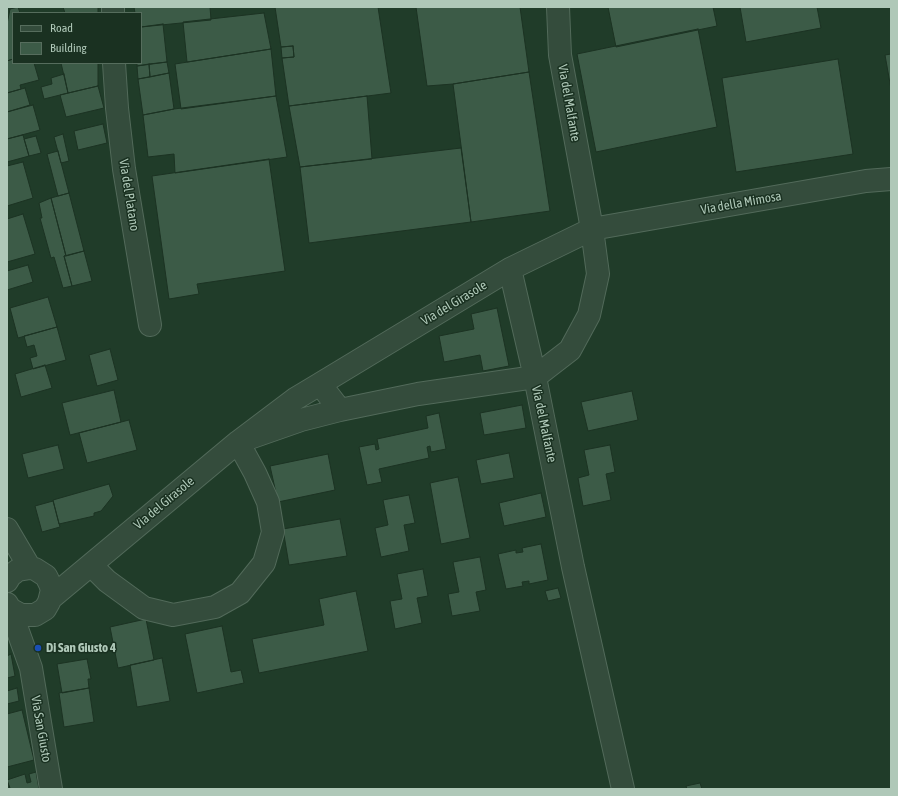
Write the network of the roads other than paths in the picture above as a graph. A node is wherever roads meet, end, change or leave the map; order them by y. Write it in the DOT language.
graph roads {
  1 [pos="558,7"];
  2 [pos="114,64"];
  3 [pos="891,180"];
  4 [pos="592,229"];
  5 [pos="510,269"];
  6 [pos="150,325"];
  7 [pos="535,377"];
  8 [pos="320,384"];
  9 [pos="340,410"];
  10 [pos="238,442"];
  11 [pos="7,529"];
  12 [pos="7,547"];
  13 [pos="90,565"];
  14 [pos="22,574"];
  15 [pos="51,598"];
  16 [pos="8,608"];
  17 [pos="34,615"];
  18 [pos="31,668"];
  19 [pos="51,789"];
  20 [pos="623,789"];
  1 -- 4 [label="street, Via del Malfante"];
  2 -- 6 [label="street, Via del Platano"];
  3 -- 4 [label="street, Via della Mimosa"];
  4 -- 5 [label="street, Via del Girasole"];
  4 -- 7 [label="street, Via del Malfante"];
  5 -- 7 [label="street"];
  5 -- 8 [label="street, Via del Girasole"];
  7 -- 9 [label="street, Via del Girasole"];
  7 -- 20 [label="street, Via del Malfante"];
  8 -- 9 [label="street"];
  8 -- 10 [label="street, Via del Girasole"];
  9 -- 10 [label="street, Via del Girasole"];
  10 -- 13 [label="street, Via del Girasole"];
  10 -- 13 [label="street"];
  11 -- 14 [label="street"];
  12 -- 14 [label="street"];
  13 -- 14 [label="street"];
  13 -- 15 [label="street, Via del Girasole"];
  14 -- 15 [label="street"];
  15 -- 17 [label="street, Via del Girasole"];
  16 -- 17 [label="street"];
  16 -- 18 [label="street, Via San Giusto"];
  17 -- 18 [label="street, Via San Giusto"];
  18 -- 19 [label="street, Via San Giusto"];
}
